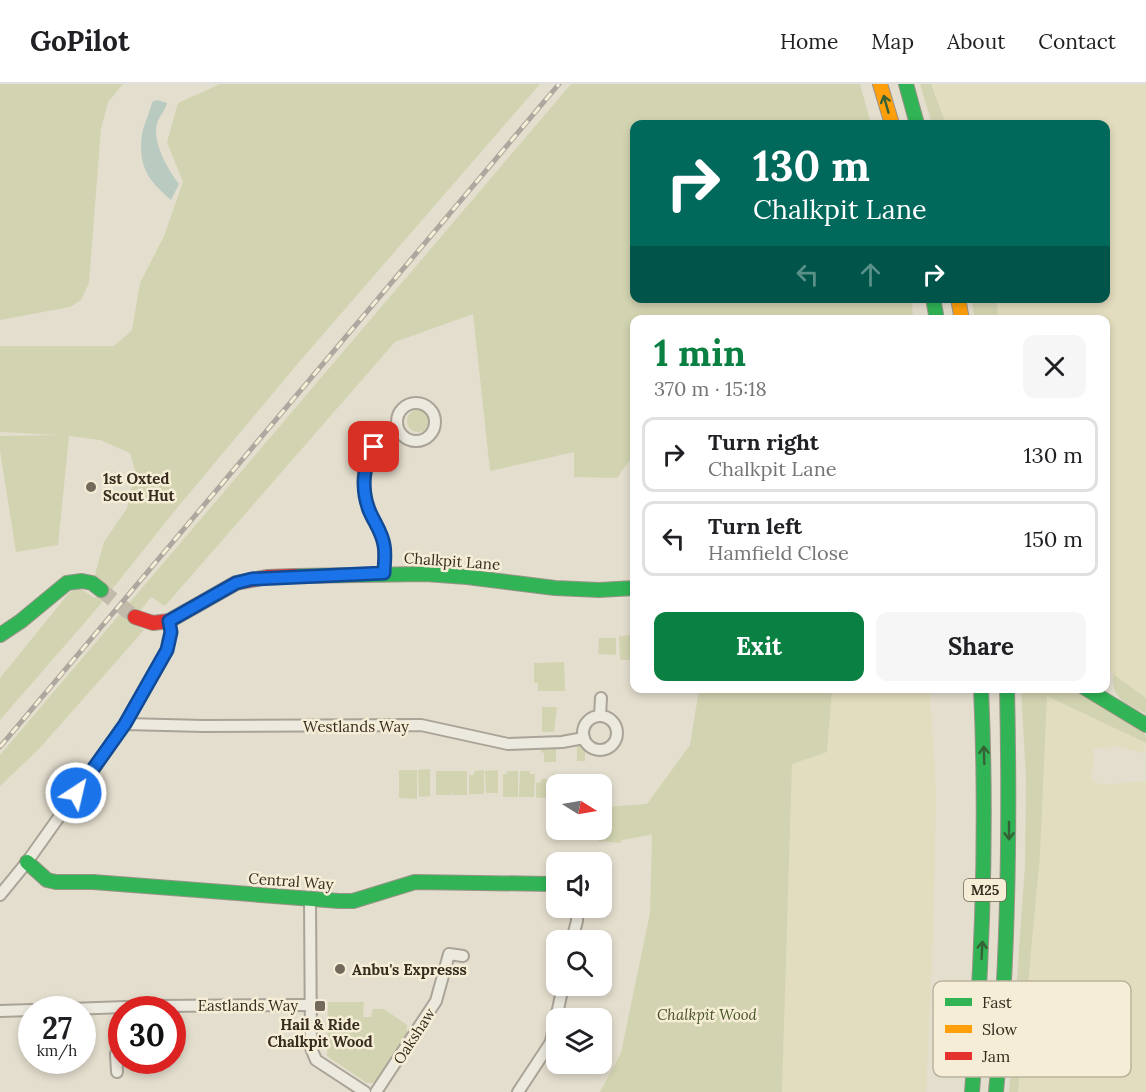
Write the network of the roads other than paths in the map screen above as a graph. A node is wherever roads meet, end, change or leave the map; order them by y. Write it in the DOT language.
graph roads {
  1 [pos="880,84"];
  2 [pos="906,84"];
  3 [pos="891,120"];
  4 [pos="916,120"];
  5 [pos="400,433"];
  6 [pos="384,573"];
  7 [pos="630,588"];
  8 [pos="101,590"];
  9 [pos="135,616"];
  10 [pos="169,621"];
  11 [pos="0,635"];
  12 [pos="981,693"];
  13 [pos="1007,693"];
  14 [pos="1093,693"];
  15 [pos="601,698"];
  16 [pos="600,717"];
  17 [pos="125,724"];
  18 [pos="1146,725"];
  19 [pos="584,738"];
  20 [pos="27,862"];
  21 [pos="546,884"];
  22 [pos="0,895"];
  23 [pos="310,900"];
  24 [pos="463,956"];
  25 [pos="980,981"];
  26 [pos="1004,981"];
  27 [pos="561,996"];
  28 [pos="311,1005"];
  29 [pos="186,1007"];
  30 [pos="18,1010"];
  31 [pos="0,1011"];
  32 [pos="973,1077"];
  33 [pos="997,1077"];
  34 [pos="364,1092"];
  35 [pos="376,1092"];
  36 [pos="518,1092"];
  37 [pos="972,1092"];
  38 [pos="996,1092"];
  3 -- 1 [label="main road, one-way"];
  2 -- 4 [label="main road"];
  5 -- 6 [label="street"];
  6 -- 7 [label="main road, Chalkpit Lane"];
  6 -- 10 [label="main road, Chalkpit Lane"];
  8 -- 11 [label="main road"];
  9 -- 10 [label="main road"];
  10 -- 17 [label="street"];
  25 -- 12 [label="main road, M25, one-way"];
  13 -- 26 [label="main road, M25, one-way"];
  14 -- 18 [label="main road"];
  15 -- 16 [label="street"];
  16 -- 19 [label="street"];
  16 -- 19 [label="street"];
  17 -- 19 [label="street, Westlands Way"];
  17 -- 20 [label="street"];
  20 -- 22 [label="street"];
  20 -- 23 [label="main road, Central Way"];
  21 -- 23 [label="main road, Central Way"];
  23 -- 28 [label="street"];
  24 -- 35 [label="street, Oakshaw"];
  27 -- 36 [label="street"];
  28 -- 29 [label="street, Eastlands Way"];
  28 -- 34 [label="street"];
  30 -- 31 [label="street"];
  37 -- 32 [label="main road, M25, one-way"];
  33 -- 38 [label="main road, M25, one-way"];
}
